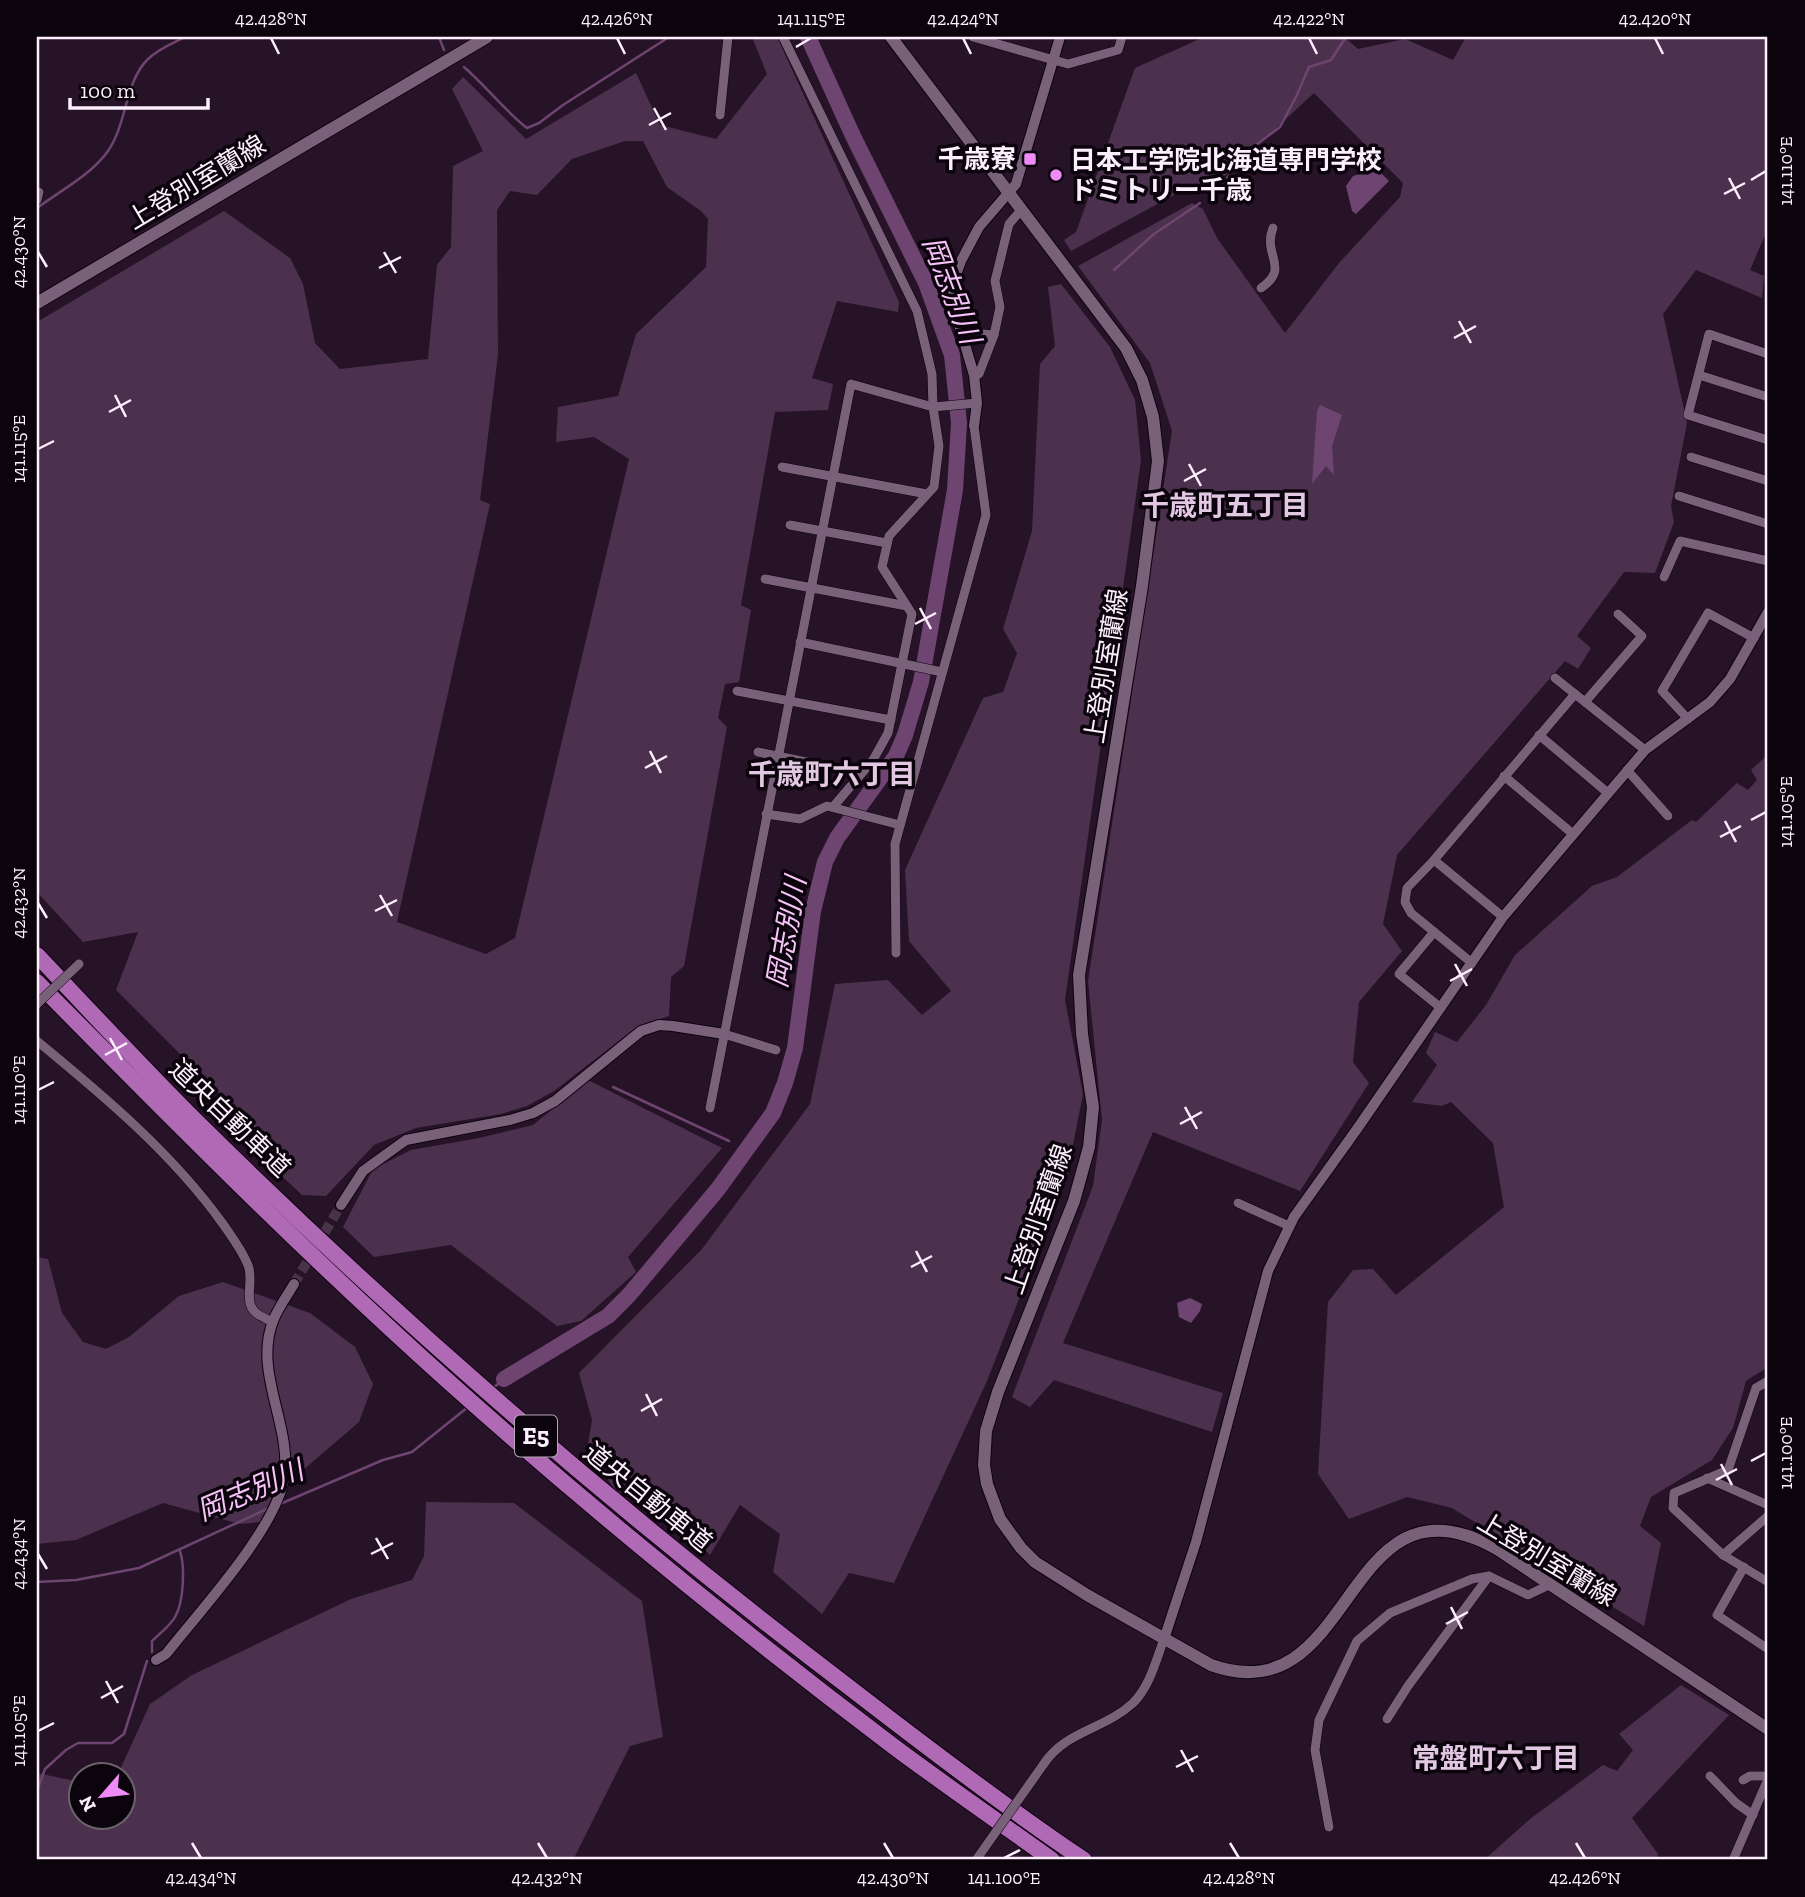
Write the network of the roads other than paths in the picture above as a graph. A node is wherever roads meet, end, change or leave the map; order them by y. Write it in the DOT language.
graph roads {
  1 [pos="487,37"];
  2 [pos="728,37"];
  3 [pos="783,37"];
  4 [pos="891,37"];
  5 [pos="973,37"];
  6 [pos="1060,37"];
  7 [pos="1122,37"];
  8 [pos="999,40"];
  9 [pos="1054,59"];
  10 [pos="720,115"];
  11 [pos="1009,192"];
  12 [pos="1022,209"];
  13 [pos="1273,228"];
  14 [pos="1261,288"];
  15 [pos="37,303"];
  16 [pos="961,332"];
  17 [pos="994,335"];
  18 [pos="1768,354"];
  19 [pos="975,375"];
  20 [pos="1699,375"];
  21 [pos="1768,397"];
  22 [pos="976,403"];
  23 [pos="937,406"];
  24 [pos="974,426"];
  25 [pos="1768,440"];
  26 [pos="1691,457"];
  27 [pos="782,467"];
  28 [pos="832,476"];
  29 [pos="1768,481"];
  30 [pos="927,494"];
  31 [pos="1679,496"];
  32 [pos="1768,524"];
  33 [pos="790,525"];
  34 [pos="822,530"];
  35 [pos="887,543"];
  36 [pos="1768,561"];
  37 [pos="1664,577"];
  38 [pos="765,579"];
  39 [pos="810,587"];
  40 [pos="907,606"];
  41 [pos="1768,612"];
  42 [pos="1618,614"];
  43 [pos="1755,638"];
  44 [pos="800,642"];
  45 [pos="901,664"];
  46 [pos="937,671"];
  47 [pos="1555,678"];
  48 [pos="737,691"];
  49 [pos="1575,694"];
  50 [pos="788,701"];
  51 [pos="1585,702"];
  52 [pos="1688,719"];
  53 [pos="891,720"];
  54 [pos="1539,735"];
  55 [pos="1645,750"];
  56 [pos="758,751"];
  57 [pos="778,756"];
  58 [pos="1627,771"];
  59 [pos="861,773"];
  60 [pos="1504,776"];
  61 [pos="1608,793"];
  62 [pos="836,807"];
  63 [pos="766,814"];
  64 [pos="1668,816"];
  65 [pos="900,825"];
  66 [pos="1573,834"];
  67 [pos="1434,860"];
  68 [pos="1503,917"];
  69 [pos="1434,932"];
  70 [pos="895,953"];
  71 [pos="37,955"];
  72 [pos="1472,963"];
  73 [pos="79,964"];
  74 [pos="37,982"];
  75 [pos="37,1004"];
  76 [pos="1441,1008"];
  77 [pos="724,1034"];
  78 [pos="37,1041"];
  79 [pos="776,1050"];
  80 [pos="710,1108"];
  81 [pos="1238,1203"];
  82 [pos="341,1205"];
  83 [pos="1289,1226"];
  84 [pos="294,1284"];
  85 [pos="272,1322"];
  86 [pos="1768,1381"];
  87 [pos="1707,1478"];
  88 [pos="1768,1505"];
  89 [pos="1768,1516"];
  90 [pos="1723,1555"];
  91 [pos="1744,1567"];
  92 [pos="1489,1576"];
  93 [pos="1768,1582"];
  94 [pos="1550,1584"];
  95 [pos="1164,1639"];
  96 [pos="1767,1645"];
  97 [pos="156,1661"];
  98 [pos="1387,1719"];
  99 [pos="1768,1729"];
  100 [pos="1710,1776"];
  101 [pos="1768,1778"];
  102 [pos="1743,1780"];
  103 [pos="1753,1815"];
  104 [pos="1329,1827"];
  105 [pos="976,1860"];
  106 [pos="1052,1860"];
  107 [pos="1084,1860"];
  108 [pos="1733,1860"];
  1 -- 15 [label="main road, 上登別室蘭線"];
  2 -- 10 [label="street"];
  3 -- 23 [label="street"];
  4 -- 11 [label="main road, 上登別室蘭線"];
  5 -- 8 [label="street"];
  6 -- 9 [label="street"];
  7 -- 9 [label="street"];
  8 -- 9 [label="street"];
  9 -- 11 [label="street"];
  11 -- 12 [label="main road, 上登別室蘭線"];
  11 -- 16 [label="street"];
  12 -- 17 [label="street"];
  12 -- 95 [label="main road, 上登別室蘭線"];
  13 -- 14 [label="street"];
  16 -- 17 [label="street"];
  16 -- 19 [label="street"];
  17 -- 19 [label="street"];
  18 -- 20 [label="street"];
  19 -- 22 [label="street"];
  20 -- 21 [label="street"];
  20 -- 25 [label="street"];
  22 -- 23 [label="street"];
  22 -- 24 [label="street"];
  23 -- 28 [label="street"];
  23 -- 30 [label="street"];
  24 -- 46 [label="street"];
  26 -- 29 [label="street"];
  27 -- 28 [label="street"];
  28 -- 30 [label="street"];
  28 -- 34 [label="street"];
  30 -- 35 [label="street"];
  31 -- 32 [label="street"];
  33 -- 34 [label="street"];
  34 -- 35 [label="street"];
  34 -- 39 [label="street"];
  35 -- 40 [label="street"];
  36 -- 37 [label="street"];
  38 -- 39 [label="street"];
  39 -- 40 [label="street"];
  39 -- 44 [label="street"];
  40 -- 45 [label="street"];
  41 -- 43 [label="street"];
  42 -- 51 [label="street"];
  43 -- 52 [label="street"];
  43 -- 52 [label="street"];
  44 -- 45 [label="street"];
  44 -- 50 [label="street"];
  45 -- 46 [label="street"];
  45 -- 53 [label="street"];
  46 -- 65 [label="street"];
  47 -- 49 [label="street"];
  48 -- 50 [label="street"];
  49 -- 51 [label="street"];
  49 -- 54 [label="street"];
  50 -- 53 [label="street"];
  50 -- 57 [label="street"];
  51 -- 55 [label="street"];
  52 -- 55 [label="street"];
  53 -- 59 [label="street"];
  54 -- 60 [label="street"];
  54 -- 61 [label="street"];
  55 -- 58 [label="street"];
  56 -- 57 [label="street"];
  57 -- 59 [label="street"];
  57 -- 63 [label="street"];
  58 -- 61 [label="street"];
  58 -- 64 [label="street"];
  59 -- 62 [label="street"];
  60 -- 66 [label="street"];
  60 -- 67 [label="street"];
  61 -- 66 [label="street"];
  62 -- 63 [label="street"];
  62 -- 65 [label="street"];
  63 -- 77 [label="street"];
  65 -- 70 [label="street"];
  66 -- 68 [label="street"];
  67 -- 68 [label="street"];
  67 -- 69 [label="street"];
  68 -- 72 [label="street"];
  69 -- 72 [label="street"];
  69 -- 76 [label="street"];
  71 -- 107 [label="highway, 道央自動車道 / E5"];
  72 -- 76 [label="street"];
  73 -- 75 [label="street, bridge"];
  74 -- 106 [label="highway, 道央自動車道 / E5"];
  76 -- 83 [label="street"];
  77 -- 79 [label="street"];
  77 -- 80 [label="street"];
  77 -- 82 [label="street"];
  78 -- 85 [label="street"];
  81 -- 83 [label="street"];
  83 -- 95 [label="street"];
  84 -- 85 [label="street"];
  85 -- 97 [label="street"];
  86 -- 87 [label="street"];
  87 -- 88 [label="street"];
  87 -- 90 [label="street"];
  89 -- 90 [label="street"];
  90 -- 91 [label="street"];
  91 -- 93 [label="street"];
  91 -- 96 [label="street"];
  92 -- 94 [label="street"];
  92 -- 98 [label="street"];
  92 -- 104 [label="street"];
  94 -- 95 [label="main road, 上登別室蘭線"];
  94 -- 99 [label="main road, 上登別室蘭線"];
  95 -- 105 [label="street, bridge"];
  100 -- 103 [label="street"];
  101 -- 102 [label="street"];
  101 -- 103 [label="street"];
  103 -- 108 [label="street"];
}
